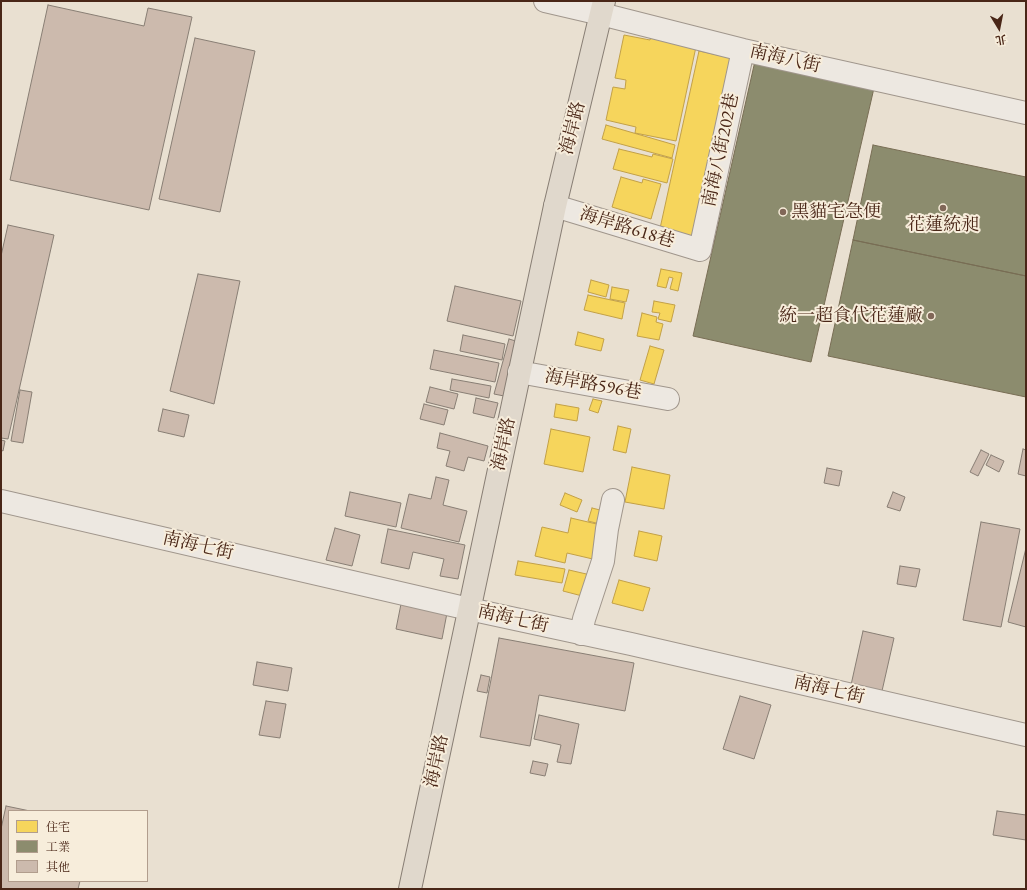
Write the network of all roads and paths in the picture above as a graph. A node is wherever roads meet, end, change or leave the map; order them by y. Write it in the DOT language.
graph roads {
  1 [pos="545,1"];
  2 [pos="603,7"];
  3 [pos="743,50"];
  4 [pos="1026,113"];
  5 [pos="554,206"];
  6 [pos="700,250"];
  7 [pos="519,372"];
  8 [pos="668,399"];
  9 [pos="613,500"];
  10 [pos="1,501"];
  11 [pos="470,609"];
  12 [pos="581,634"];
  13 [pos="1026,735"];
  14 [pos="410,889"];
  1 -- 2 [label="street, 南海八街"];
  2 -- 3 [label="street, 南海八街"];
  2 -- 5 [label="main road, 海岸路"];
  3 -- 4 [label="street, 南海八街"];
  3 -- 6 [label="street, 南海八街202巷"];
  5 -- 6 [label="street, 海岸路618巷"];
  5 -- 7 [label="main road, 海岸路"];
  7 -- 8 [label="street, 海岸路596巷"];
  7 -- 11 [label="main road, 海岸路"];
  9 -- 12 [label="street"];
  10 -- 11 [label="street, 南海七街"];
  11 -- 12 [label="street, 南海七街"];
  11 -- 14 [label="main road, 海岸路"];
  12 -- 13 [label="street, 南海七街"];
}
